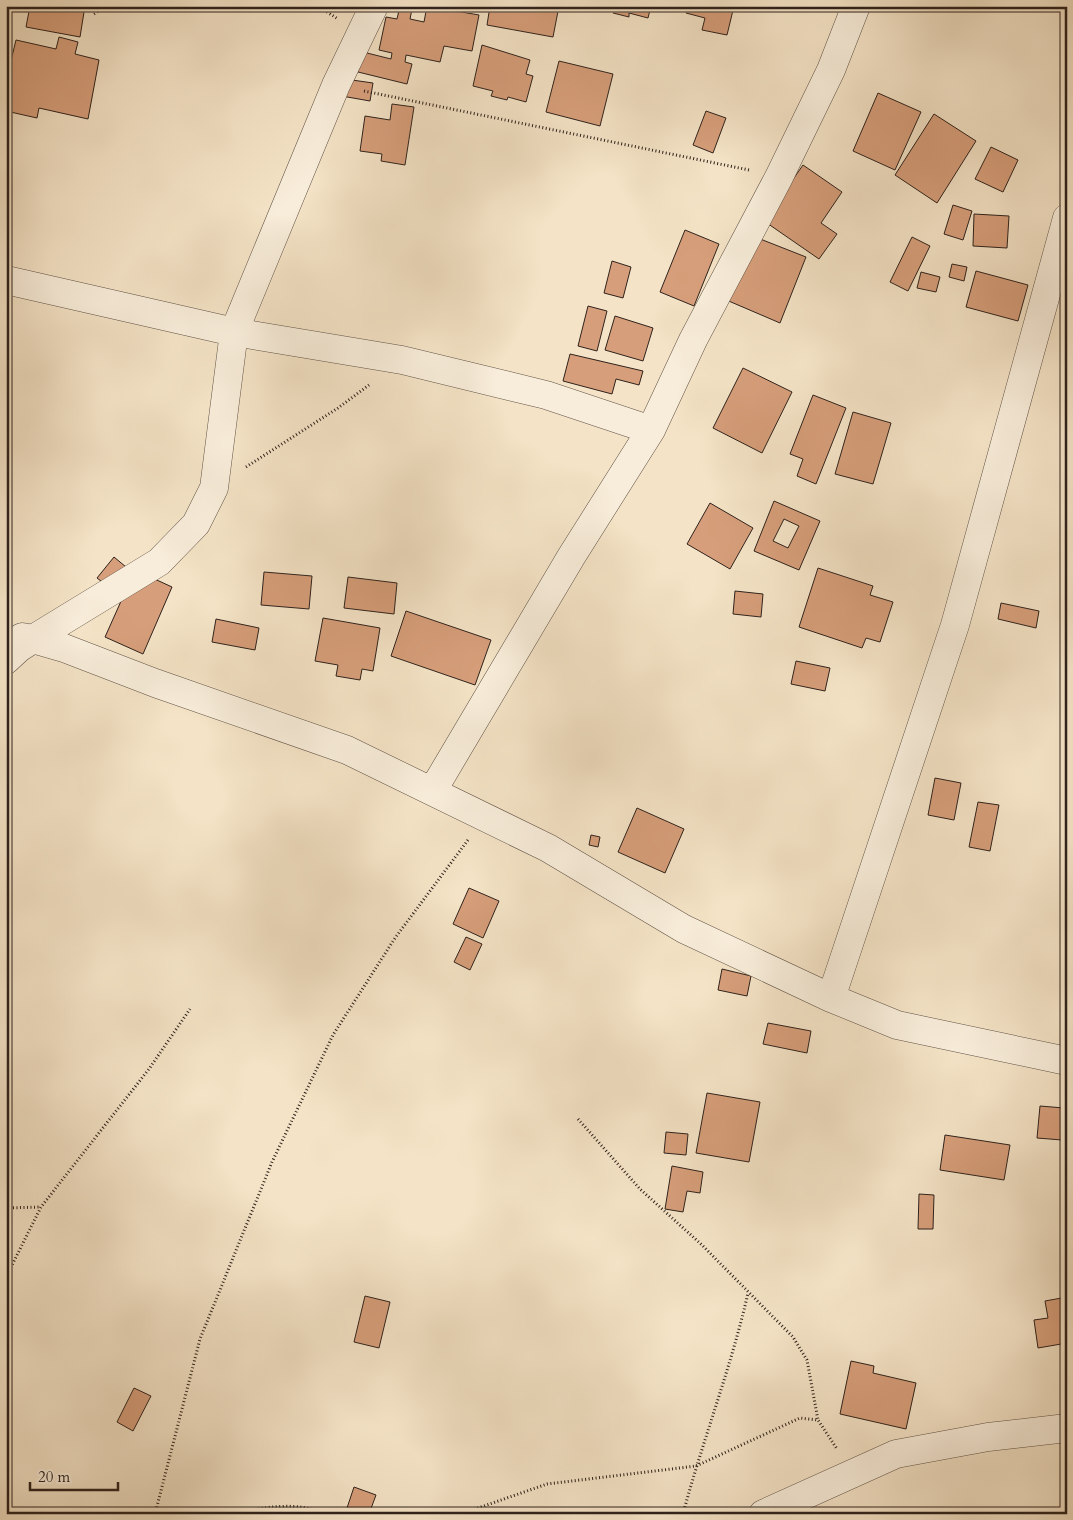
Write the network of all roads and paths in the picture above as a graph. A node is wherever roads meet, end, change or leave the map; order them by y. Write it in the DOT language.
graph roads {
  1 [pos="106,6"];
  2 [pos="374,6"];
  3 [pos="856,6"];
  4 [pos="94,14"];
  5 [pos="336,85"];
  6 [pos="779,177"];
  7 [pos="1067,218"];
  8 [pos="6,280"];
  9 [pos="234,332"];
  10 [pos="402,360"];
  11 [pos="651,430"];
  12 [pos="214,488"];
  13 [pos="6,634"];
  14 [pos="33,640"];
  15 [pos="6,660"];
  16 [pos="433,790"];
  17 [pos="485,818"];
  18 [pos="831,998"];
  19 [pos="190,1009"];
  20 [pos="1067,1061"];
  21 [pos="578,1119"];
  22 [pos="41,1207"];
  23 [pos="6,1208"];
  24 [pos="6,1277"];
  25 [pos="748,1293"];
  26 [pos="818,1420"];
  27 [pos="1067,1428"];
  28 [pos="696,1466"];
  29 [pos="850,1474"];
  30 [pos="155,1514"];
  31 [pos="238,1514"];
  32 [pos="322,1514"];
  33 [pos="460,1514"];
  34 [pos="683,1514"];
  35 [pos="762,1514"];
  1 -- 4 [label="path"];
  2 -- 5 [label="street"];
  3 -- 6 [label="street"];
  5 -- 6 [label="path"];
  5 -- 9 [label="street"];
  6 -- 11 [label="street"];
  7 -- 18 [label="street"];
  8 -- 9 [label="street"];
  9 -- 10 [label="street"];
  9 -- 12 [label="street"];
  10 -- 11 [label="street"];
  10 -- 12 [label="path"];
  11 -- 16 [label="street"];
  12 -- 14 [label="street"];
  13 -- 14 [label="street"];
  14 -- 15 [label="street"];
  14 -- 16 [label="street"];
  16 -- 17 [label="street"];
  17 -- 18 [label="street"];
  17 -- 30 [label="path"];
  18 -- 20 [label="street"];
  19 -- 22 [label="path"];
  21 -- 25 [label="path"];
  22 -- 23 [label="path"];
  22 -- 24 [label="path"];
  25 -- 26 [label="path"];
  25 -- 28 [label="path"];
  26 -- 28 [label="path"];
  26 -- 29 [label="path"];
  27 -- 29 [label="street"];
  28 -- 33 [label="path"];
  28 -- 34 [label="path"];
  29 -- 35 [label="street"];
  31 -- 32 [label="path"];
}
